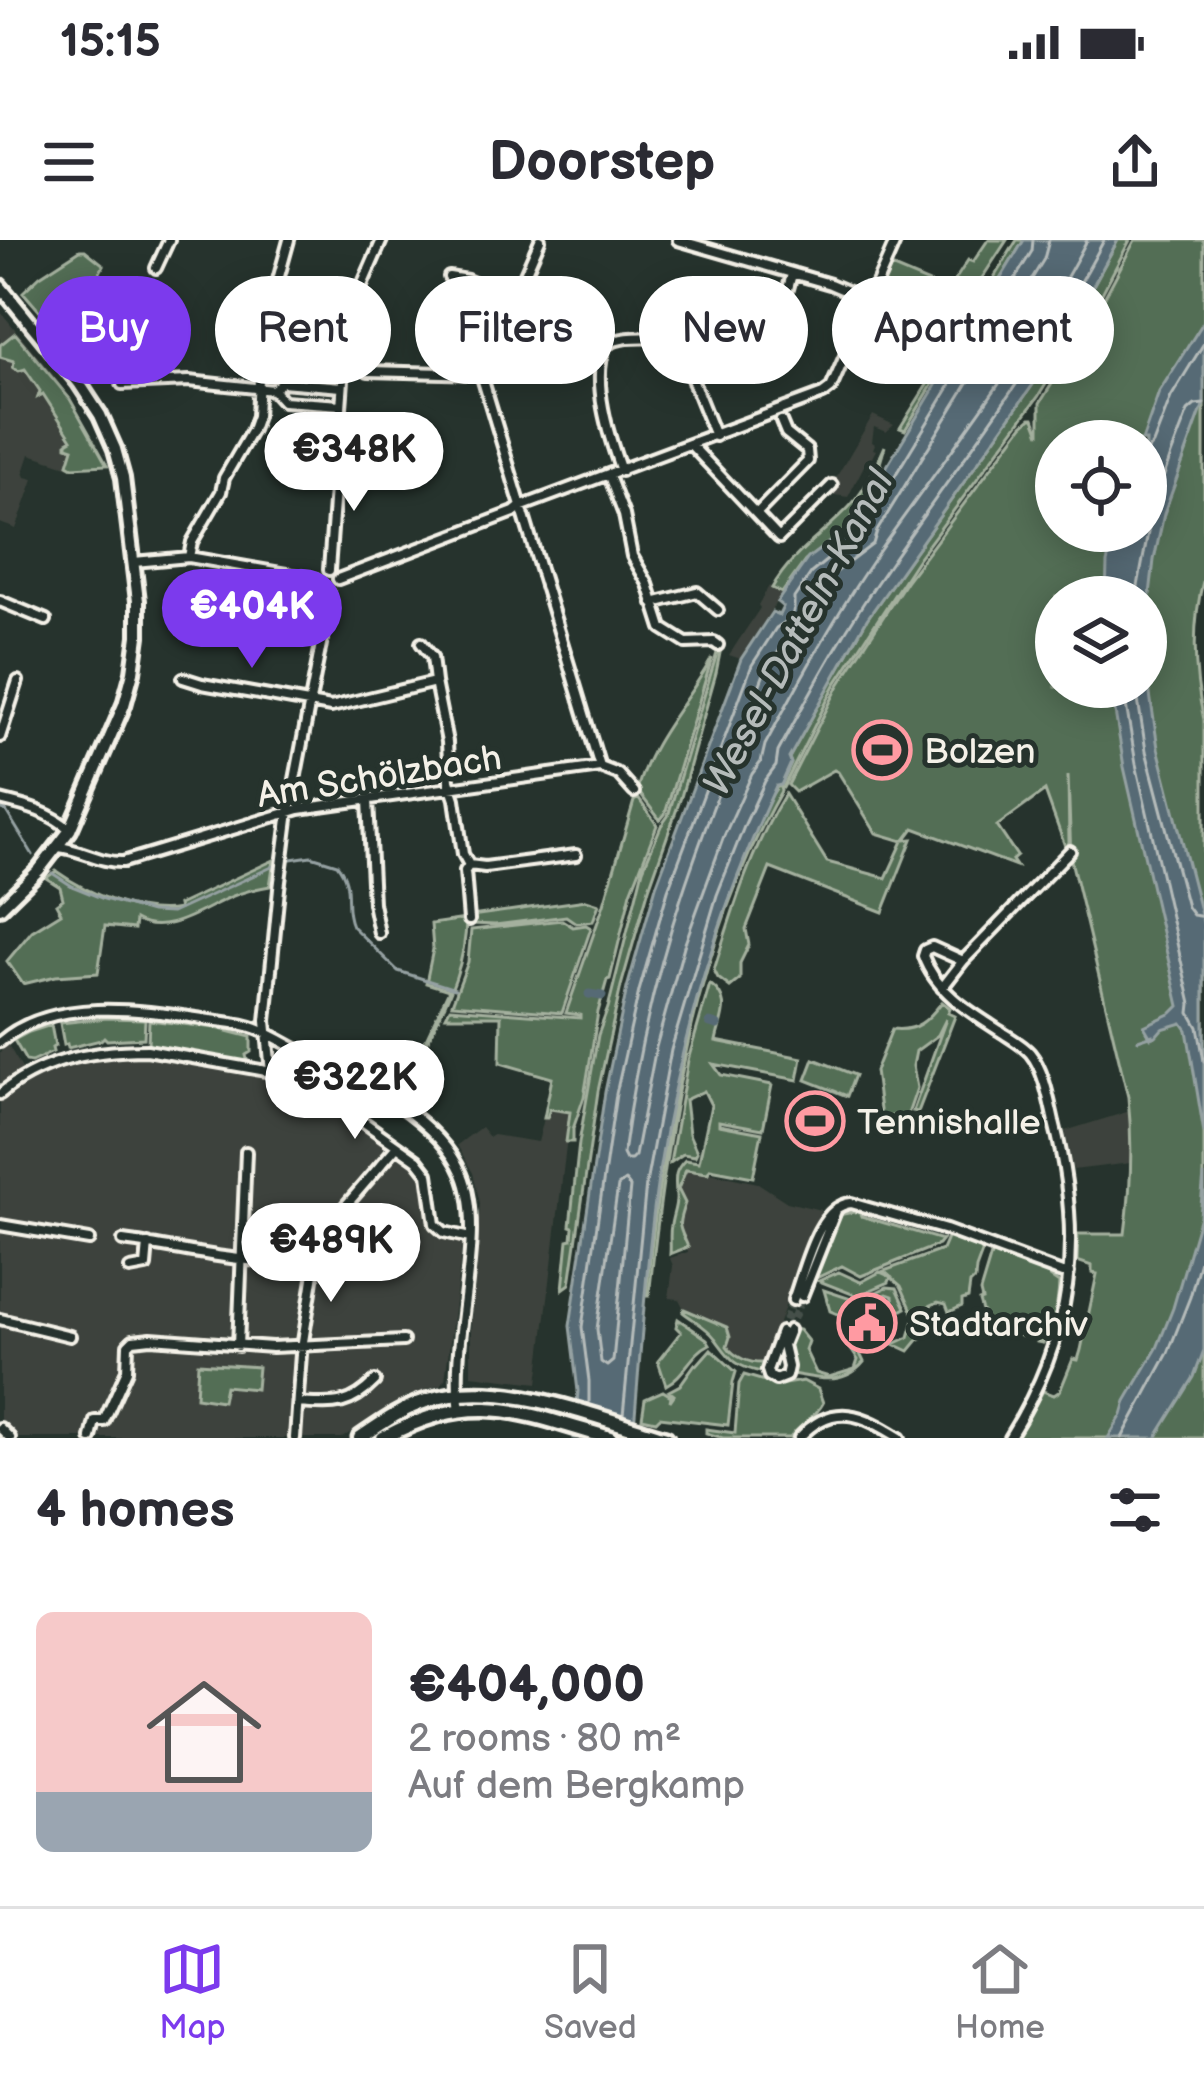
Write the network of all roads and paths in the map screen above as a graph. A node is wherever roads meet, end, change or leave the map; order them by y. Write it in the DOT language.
graph roads {
  1 [pos="169,240"];
  2 [pos="289,240"];
  3 [pos="382,240"];
  4 [pos="540,240"];
  5 [pos="679,240"];
  6 [pos="896,240"];
  7 [pos="156,268"];
  8 [pos="792,274"];
  9 [pos="524,276"];
  10 [pos="881,276"];
  11 [pos="832,285"];
  12 [pos="0,286"];
  13 [pos="639,338"];
  14 [pos="191,381"];
  15 [pos="484,384"];
  16 [pos="695,384"];
  17 [pos="833,384"];
  18 [pos="342,387"];
  19 [pos="258,388"];
  20 [pos="273,390"];
  21 [pos="341,405"];
  22 [pos="781,422"];
  23 [pos="716,436"];
  24 [pos="338,441"];
  25 [pos="415,445"];
  26 [pos="691,445"];
  27 [pos="621,471"];
  28 [pos="609,476"];
  29 [pos="832,485"];
  30 [pos="520,507"];
  31 [pos="756,514"];
  32 [pos="189,557"];
  33 [pos="134,562"];
  34 [pos="329,570"];
  35 [pos="315,579"];
  36 [pos="338,579"];
  37 [pos="328,593"];
  38 [pos="0,602"];
  39 [pos="653,603"];
  40 [pos="718,610"];
  41 [pos="46,620"];
  42 [pos="422,643"];
  43 [pos="718,645"];
  44 [pos="184,678"];
  45 [pos="18,682"];
  46 [pos="435,682"];
  47 [pos="310,704"];
  48 [pos="4,710"];
  49 [pos="0,737"];
  50 [pos="600,767"];
  51 [pos="452,789"];
  52 [pos="634,792"];
  53 [pos="0,800"];
  54 [pos="368,800"];
  55 [pos="289,811"];
  56 [pos="70,830"];
  57 [pos="58,848"];
  58 [pos="1070,851"];
  59 [pos="576,855"];
  60 [pos="469,866"];
  61 [pos="0,908"];
  62 [pos="469,920"];
  63 [pos="379,933"];
  64 [pos="963,961"];
  65 [pos="942,988"];
  66 [pos="268,1035"];
  67 [pos="0,1042"];
  68 [pos="272,1072"];
  69 [pos="0,1094"];
  70 [pos="397,1146"];
  71 [pos="246,1152"];
  72 [pos="0,1226"];
  73 [pos="470,1238"];
  74 [pos="89,1240"];
  75 [pos="123,1240"];
  76 [pos="148,1244"];
  77 [pos="243,1260"];
  78 [pos="316,1260"];
  79 [pos="130,1269"];
  80 [pos="1069,1273"];
  81 [pos="798,1298"];
  82 [pos="0,1319"];
  83 [pos="785,1331"];
  84 [pos="70,1336"];
  85 [pos="404,1340"];
  86 [pos="238,1346"];
  87 [pos="304,1347"];
  88 [pos="375,1382"];
  89 [pos="457,1394"];
  90 [pos="298,1403"];
  91 [pos="460,1410"];
  92 [pos="0,1428"];
  93 [pos="10,1438"];
  94 [pos="92,1438"];
  95 [pos="295,1438"];
  96 [pos="360,1438"];
  97 [pos="383,1438"];
  98 [pos="610,1438"];
  99 [pos="666,1438"];
  100 [pos="802,1438"];
  101 [pos="900,1438"];
  102 [pos="1009,1438"];
  1 -- 7 [label="street"];
  2 -- 19 [label="street"];
  3 -- 18 [label="street"];
  4 -- 9 [label="street"];
  5 -- 8 [label="street"];
  6 -- 10 [label="street"];
  8 -- 11 [label="street"];
  12 -- 33 [label="main road"];
  13 -- 27 [label="street"];
  14 -- 19 [label="street"];
  15 -- 30 [label="street"];
  16 -- 23 [label="street"];
  17 -- 23 [label="street"];
  18 -- 20 [label="street"];
  18 -- 21 [label="street"];
  19 -- 20 [label="street"];
  19 -- 32 [label="street"];
  20 -- 21 [label="street"];
  21 -- 24 [label="street"];
  22 -- 31 [label="street"];
  23 -- 26 [label="street"];
  24 -- 25 [label="street"];
  24 -- 34 [label="street"];
  26 -- 27 [label="street"];
  26 -- 31 [label="street"];
  27 -- 28 [label="street"];
  28 -- 30 [label="street"];
  28 -- 39 [label="street"];
  29 -- 31 [label="street"];
  30 -- 36 [label="street"];
  30 -- 50 [label="street"];
  32 -- 33 [label="street"];
  32 -- 35 [label="street"];
  33 -- 56 [label="main road"];
  34 -- 35 [label="street"];
  34 -- 36 [label="street"];
  35 -- 37 [label="street"];
  36 -- 37 [label="street"];
  37 -- 47 [label="street"];
  38 -- 41 [label="street"];
  39 -- 40 [label="street"];
  39 -- 43 [label="street"];
  42 -- 46 [label="street"];
  44 -- 47 [label="street"];
  45 -- 48 [label="street"];
  46 -- 47 [label="street"];
  46 -- 51 [label="street"];
  47 -- 55 [label="street"];
  48 -- 49 [label="street"];
  50 -- 51 [label="street, Am Schölzbach"];
  50 -- 52 [label="street"];
  51 -- 54 [label="street, Am Schölzbach"];
  51 -- 60 [label="street"];
  53 -- 56 [label="street"];
  54 -- 55 [label="street, Am Schölzbach"];
  54 -- 63 [label="street"];
  55 -- 57 [label="street, Am Schölzbach"];
  55 -- 66 [label="street"];
  56 -- 57 [label="main road"];
  57 -- 61 [label="main road"];
  58 -- 64 [label="street"];
  59 -- 60 [label="street"];
  60 -- 62 [label="street"];
  64 -- 65 [label="street"];
  64 -- 65 [label="street"];
  65 -- 80 [label="street"];
  66 -- 67 [label="street"];
  66 -- 68 [label="street"];
  66 -- 73 [label="street"];
  68 -- 69 [label="street"];
  68 -- 70 [label="street"];
  70 -- 73 [label="street"];
  70 -- 78 [label="street"];
  71 -- 77 [label="street"];
  72 -- 74 [label="street"];
  73 -- 89 [label="street"];
  75 -- 76 [label="street"];
  76 -- 77 [label="street"];
  76 -- 79 [label="street"];
  77 -- 78 [label="street"];
  77 -- 86 [label="street"];
  78 -- 87 [label="street"];
  80 -- 81 [label="street"];
  80 -- 102 [label="street"];
  82 -- 84 [label="street"];
  83 -- 83 [label="street"];
  85 -- 87 [label="street"];
  86 -- 87 [label="street"];
  86 -- 94 [label="street"];
  87 -- 90 [label="street"];
  88 -- 90 [label="street"];
  89 -- 91 [label="street"];
  89 -- 96 [label="main road"];
  89 -- 99 [label="main road"];
  90 -- 95 [label="street"];
  91 -- 97 [label="main road"];
  91 -- 98 [label="main road"];
  92 -- 93 [label="street"];
  100 -- 101 [label="street"];
}
